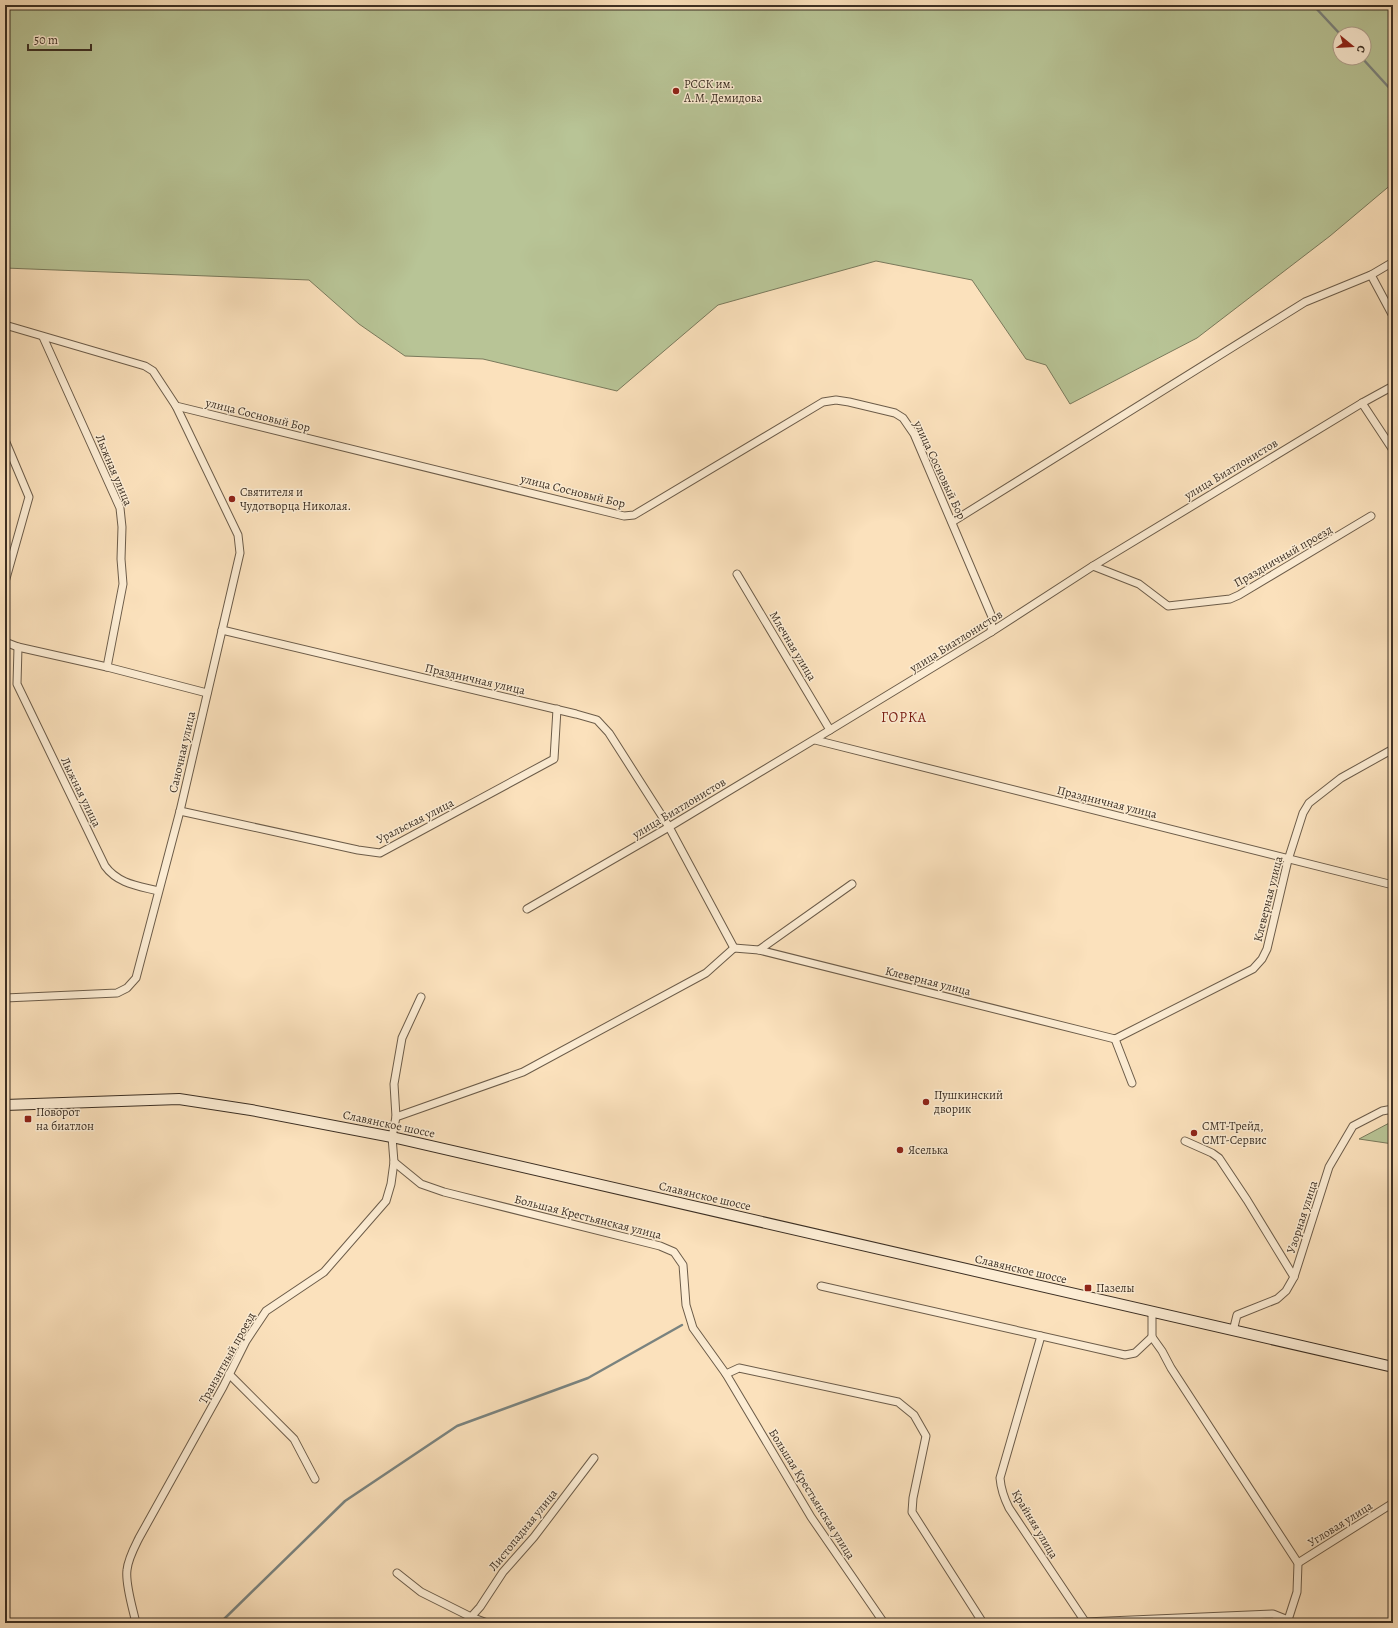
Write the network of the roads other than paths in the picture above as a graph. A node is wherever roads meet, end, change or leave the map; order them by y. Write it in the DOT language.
graph roads {
  1 [pos="1393,262"];
  2 [pos="1371,275"];
  3 [pos="1393,316"];
  4 [pos="5,325"];
  5 [pos="43,337"];
  6 [pos="1393,386"];
  7 [pos="1362,403"];
  8 [pos="176,406"];
  9 [pos="5,440"];
  10 [pos="1393,450"];
  11 [pos="1371,516"];
  12 [pos="952,522"];
  13 [pos="1093,566"];
  14 [pos="737,574"];
  15 [pos="5,582"];
  16 [pos="222,630"];
  17 [pos="991,632"];
  18 [pos="5,642"];
  19 [pos="18,647"];
  20 [pos="107,667"];
  21 [pos="207,693"];
  22 [pos="557,709"];
  23 [pos="830,730"];
  24 [pos="815,740"];
  25 [pos="1393,749"];
  26 [pos="180,811"];
  27 [pos="669,827"];
  28 [pos="1288,860"];
  29 [pos="852,884"];
  30 [pos="1393,885"];
  31 [pos="158,891"];
  32 [pos="527,909"];
  33 [pos="734,948"];
  34 [pos="759,950"];
  35 [pos="421,997"];
  36 [pos="5,998"];
  37 [pos="1116,1039"];
  38 [pos="1132,1083"];
  39 [pos="5,1105"];
  40 [pos="1393,1109"];
  41 [pos="396,1117"];
  42 [pos="392,1138"];
  43 [pos="1185,1141"];
  44 [pos="394,1162"];
  45 [pos="1294,1277"];
  46 [pos="821,1286"];
  47 [pos="1152,1312"];
  48 [pos="1233,1331"];
  49 [pos="1040,1336"];
  50 [pos="1152,1337"];
  51 [pos="1393,1367"];
  52 [pos="229,1374"];
  53 [pos="726,1374"];
  54 [pos="594,1458"];
  55 [pos="315,1479"];
  56 [pos="1393,1503"];
  57 [pos="1298,1563"];
  58 [pos="397,1573"];
  59 [pos="470,1620"];
  60 [pos="1288,1622"];
  61 [pos="136,1623"];
  62 [pos="487,1623"];
  63 [pos="884,1623"];
  64 [pos="983,1623"];
  65 [pos="1085,1623"];
  1 -- 2 [label="street"];
  2 -- 3 [label="street"];
  2 -- 12 [label="street"];
  4 -- 5 [label="street"];
  5 -- 8 [label="street"];
  5 -- 20 [label="street, Лыжная улица"];
  6 -- 7 [label="street, улица Биатлонистов"];
  7 -- 10 [label="street"];
  7 -- 13 [label="street, улица Биатлонистов"];
  8 -- 12 [label="street, улица Сосновый Бор"];
  8 -- 16 [label="street, Саночная улица"];
  9 -- 15 [label="street"];
  11 -- 13 [label="street, Праздничный проезд"];
  12 -- 17 [label="street, улица Сосновый Бор"];
  13 -- 17 [label="street, улица Биатлонистов"];
  14 -- 23 [label="street, Млечная улица"];
  16 -- 21 [label="street, Саночная улица"];
  16 -- 22 [label="street, Праздничная улица"];
  17 -- 23 [label="street, улица Биатлонистов"];
  18 -- 19 [label="street"];
  19 -- 20 [label="street"];
  19 -- 31 [label="street, Лыжная улица"];
  20 -- 21 [label="street"];
  21 -- 26 [label="street, Саночная улица"];
  22 -- 26 [label="street, Уральская улица"];
  22 -- 27 [label="street, Праздничная улица"];
  23 -- 24 [label="street, улица Биатлонистов"];
  24 -- 27 [label="street, улица Биатлонистов"];
  24 -- 28 [label="street, Праздничная улица"];
  25 -- 28 [label="street, Клеверная улица"];
  26 -- 31 [label="street, Саночная улица"];
  27 -- 32 [label="street, улица Биатлонистов"];
  27 -- 33 [label="street, Праздничная улица"];
  28 -- 30 [label="street, Праздничная улица"];
  28 -- 37 [label="street, Клеверная улица"];
  29 -- 34 [label="street"];
  31 -- 36 [label="street, Саночная улица"];
  33 -- 34 [label="street, Клеверная улица"];
  33 -- 41 [label="street"];
  34 -- 37 [label="street, Клеверная улица"];
  35 -- 41 [label="street, Транзитный проезд"];
  37 -- 38 [label="street"];
  39 -- 42 [label="main road, Славянское шоссе"];
  40 -- 45 [label="street, Узорная улица"];
  41 -- 42 [label="street, Транзитный проезд"];
  42 -- 44 [label="street, Транзитный проезд"];
  42 -- 47 [label="main road, Славянское шоссе"];
  43 -- 45 [label="street"];
  44 -- 52 [label="street, Транзитный проезд"];
  44 -- 53 [label="street, Большая Крестьянская улица"];
  45 -- 48 [label="street, Узорная улица"];
  46 -- 49 [label="street"];
  47 -- 48 [label="main road, Славянское шоссе"];
  47 -- 50 [label="street"];
  48 -- 51 [label="main road, Славянское шоссе"];
  49 -- 50 [label="street"];
  49 -- 65 [label="street, Крайняя улица"];
  50 -- 57 [label="street"];
  52 -- 55 [label="street"];
  52 -- 61 [label="street, Транзитный проезд"];
  53 -- 63 [label="street, Большая Крестьянская улица"];
  53 -- 64 [label="street"];
  54 -- 59 [label="street, Листопадная улица"];
  56 -- 57 [label="street, Угловая улица"];
  57 -- 60 [label="street"];
  58 -- 59 [label="street"];
  59 -- 62 [label="street"];
  60 -- 65 [label="street"];
  64 -- 65 [label="street"];
}
